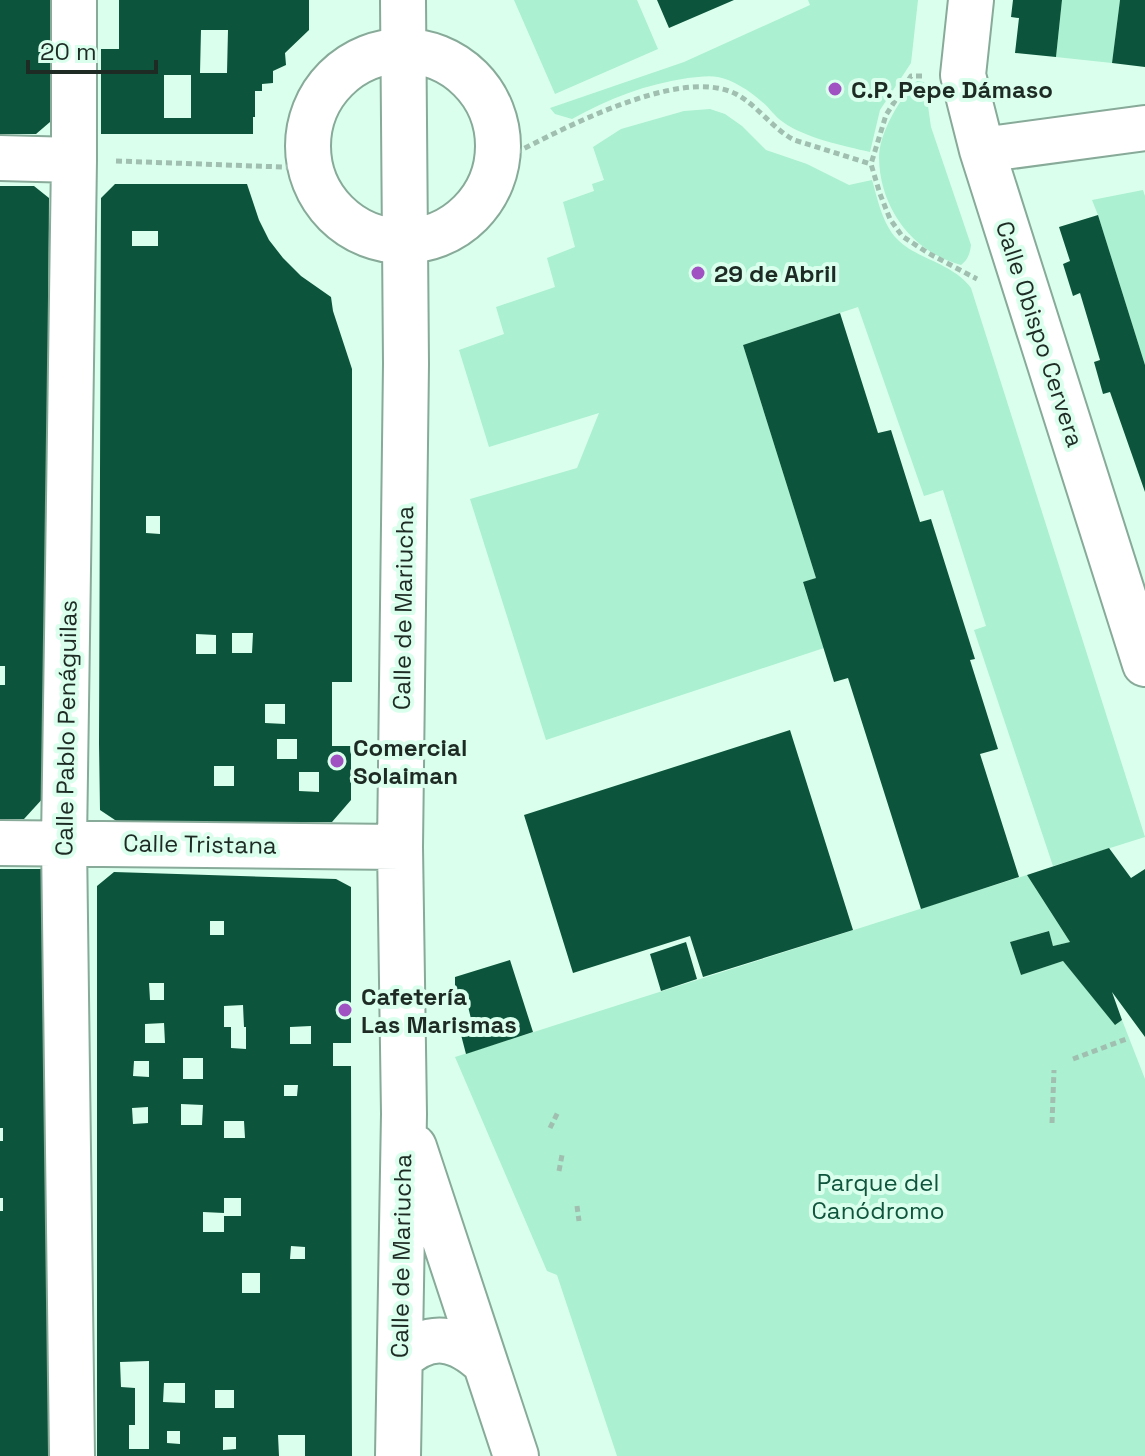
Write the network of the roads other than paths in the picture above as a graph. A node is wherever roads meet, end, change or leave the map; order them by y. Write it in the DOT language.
graph roads {
  1 [pos="74,0"];
  2 [pos="403,0"];
  3 [pos="971,0"];
  4 [pos="404,50"];
  5 [pos="1145,128"];
  6 [pos="982,150"];
  7 [pos="0,158"];
  8 [pos="74,160"];
  9 [pos="405,242"];
  10 [pos="1145,664"];
  11 [pos="64,842"];
  12 [pos="0,843"];
  13 [pos="400,847"];
  14 [pos="404,1114"];
  15 [pos="400,1359"];
  16 [pos="485,1363"];
  17 [pos="72,1456"];
  18 [pos="398,1456"];
  19 [pos="516,1456"];
  1 -- 8 [label="street, Calle Pablo Penáguilas"];
  2 -- 4 [label="street, Calle de Mariucha"];
  3 -- 6 [label="street, Calle Obispo Cervera"];
  4 -- 9 [label="street, Calle de Mariucha"];
  4 -- 9 [label="street"];
  4 -- 9 [label="street"];
  5 -- 6 [label="street"];
  6 -- 10 [label="street, Calle Obispo Cervera"];
  7 -- 8 [label="street"];
  8 -- 11 [label="street, Calle Pablo Penáguilas"];
  9 -- 13 [label="street, Calle de Mariucha"];
  11 -- 12 [label="street, Calle Tristana"];
  11 -- 13 [label="street, Calle Tristana"];
  11 -- 17 [label="street, Calle Pablo Penáguilas"];
  13 -- 14 [label="street, Calle de Mariucha"];
  14 -- 15 [label="street, Calle de Mariucha"];
  14 -- 16 [label="street"];
  15 -- 16 [label="street"];
  15 -- 18 [label="street, Calle de Mariucha"];
  16 -- 19 [label="street"];
}
